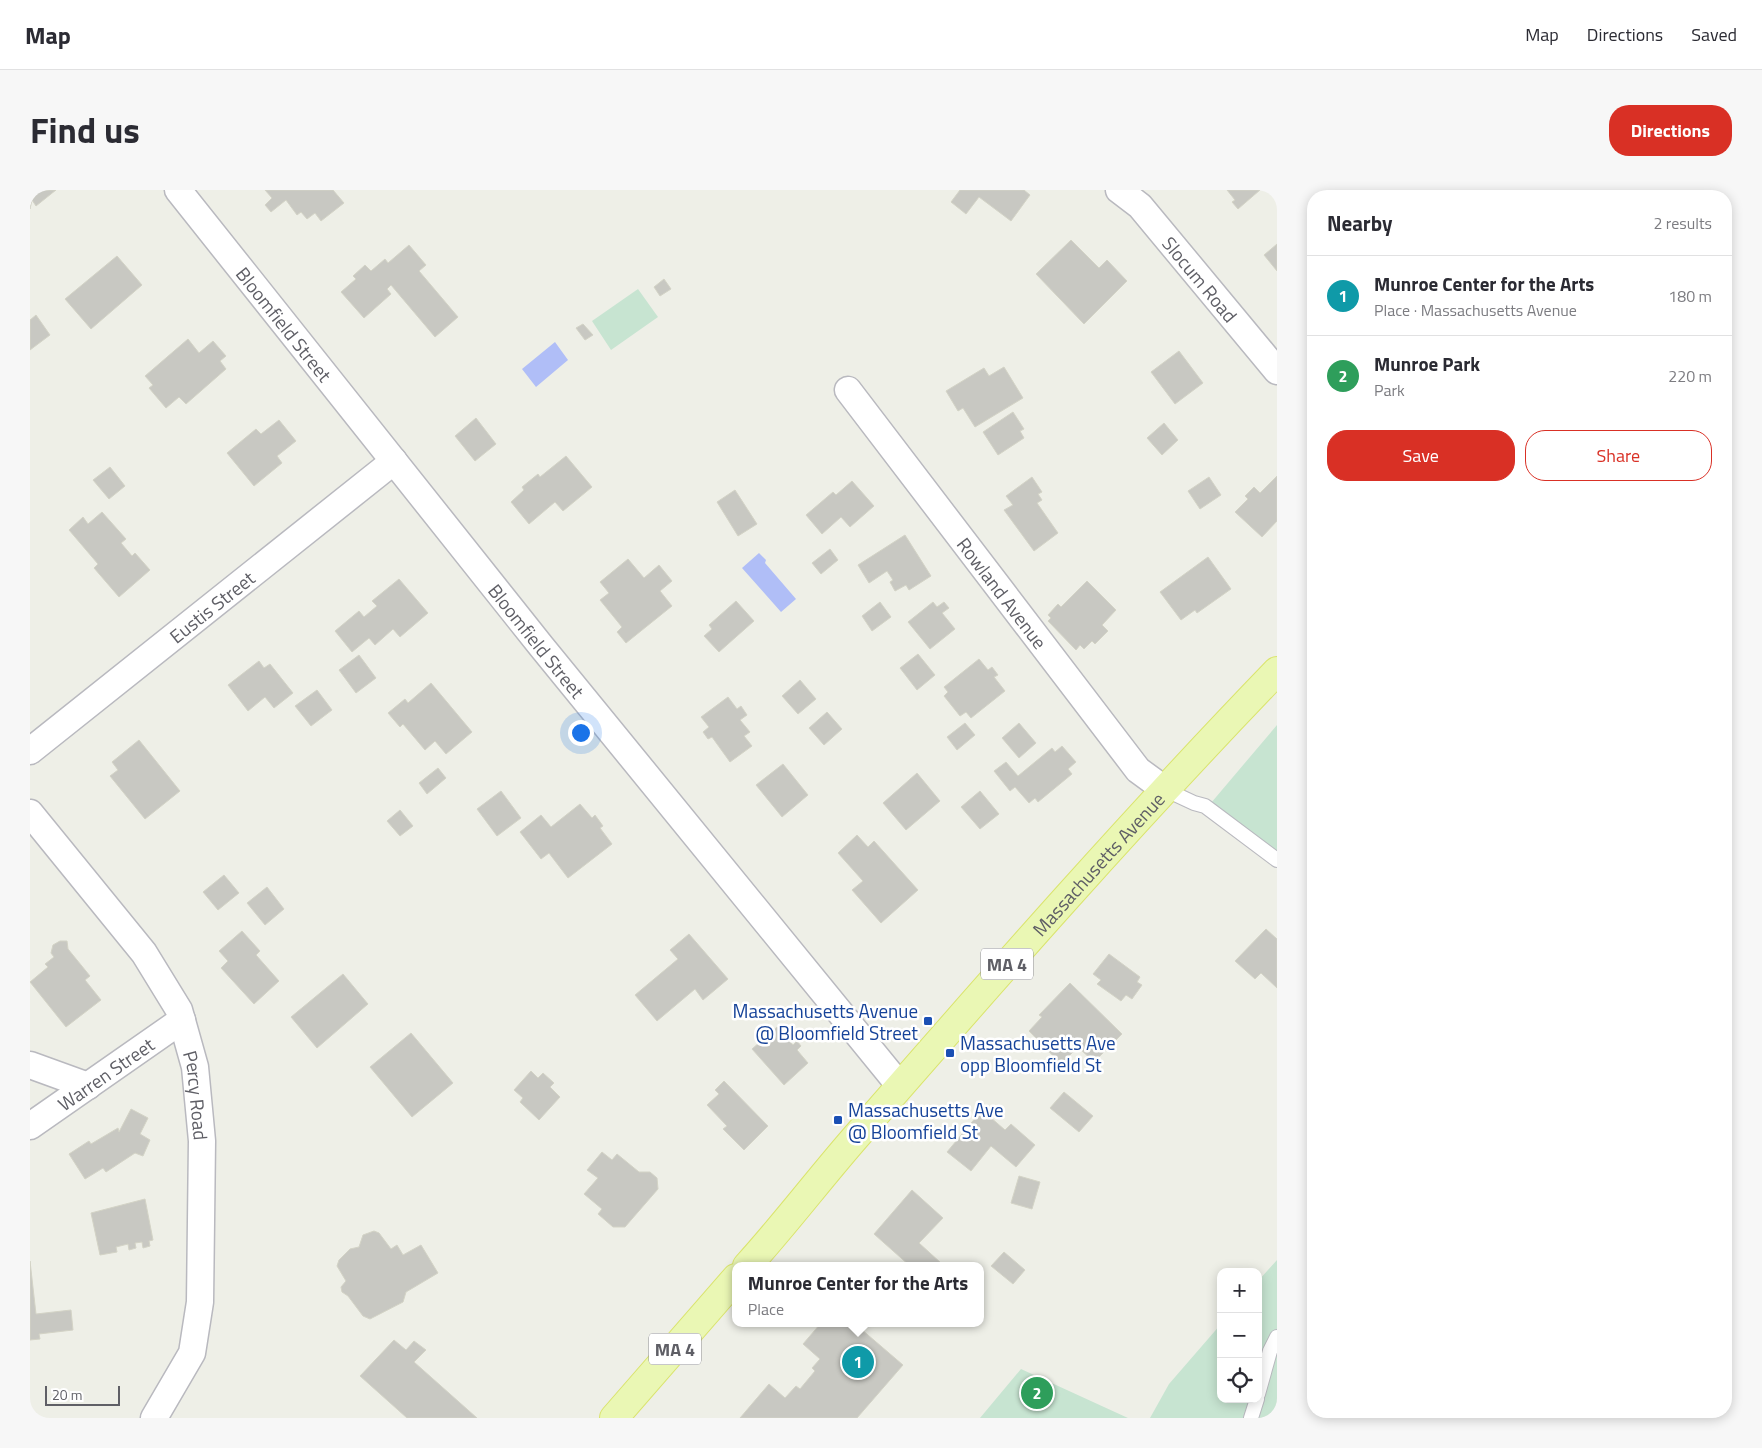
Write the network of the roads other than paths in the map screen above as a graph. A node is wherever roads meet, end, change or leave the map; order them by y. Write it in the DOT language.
graph roads {
  1 [pos="178,190"];
  2 [pos="1119,190"];
  3 [pos="1277,371"];
  4 [pos="848,390"];
  5 [pos="394,461"];
  6 [pos="1277,671"];
  7 [pos="30,750"];
  8 [pos="1164,788"];
  9 [pos="30,813"];
  10 [pos="1277,860"];
  11 [pos="182,1020"];
  12 [pos="30,1065"];
  13 [pos="88,1086"];
  14 [pos="900,1086"];
  15 [pos="30,1126"];
  16 [pos="750,1262"];
  17 [pos="732,1283"];
  18 [pos="1277,1338"];
  19 [pos="1262,1380"];
  20 [pos="1256,1403"];
  21 [pos="154,1418"];
  22 [pos="614,1418"];
  23 [pos="1251,1418"];
  1 -- 5 [label="street, Bloomfield Street"];
  2 -- 3 [label="street, Slocum Road"];
  4 -- 8 [label="street, Rowland Avenue"];
  5 -- 7 [label="street, Eustis Street"];
  5 -- 14 [label="street, Bloomfield Street"];
  6 -- 8 [label="main road, Massachusetts Avenue / MA 4"];
  8 -- 10 [label="lane"];
  8 -- 14 [label="main road, Massachusetts Avenue / MA 4"];
  9 -- 11 [label="street, Percy Road"];
  11 -- 13 [label="street, Warren Street"];
  11 -- 21 [label="street, Percy Road"];
  12 -- 13 [label="street"];
  13 -- 15 [label="street, Warren Street"];
  14 -- 16 [label="main road, Massachusetts Avenue / MA 4"];
  17 -- 22 [label="main road, MA 4"];
  18 -- 19 [label="lane"];
  20 -- 23 [label="lane"];
}
